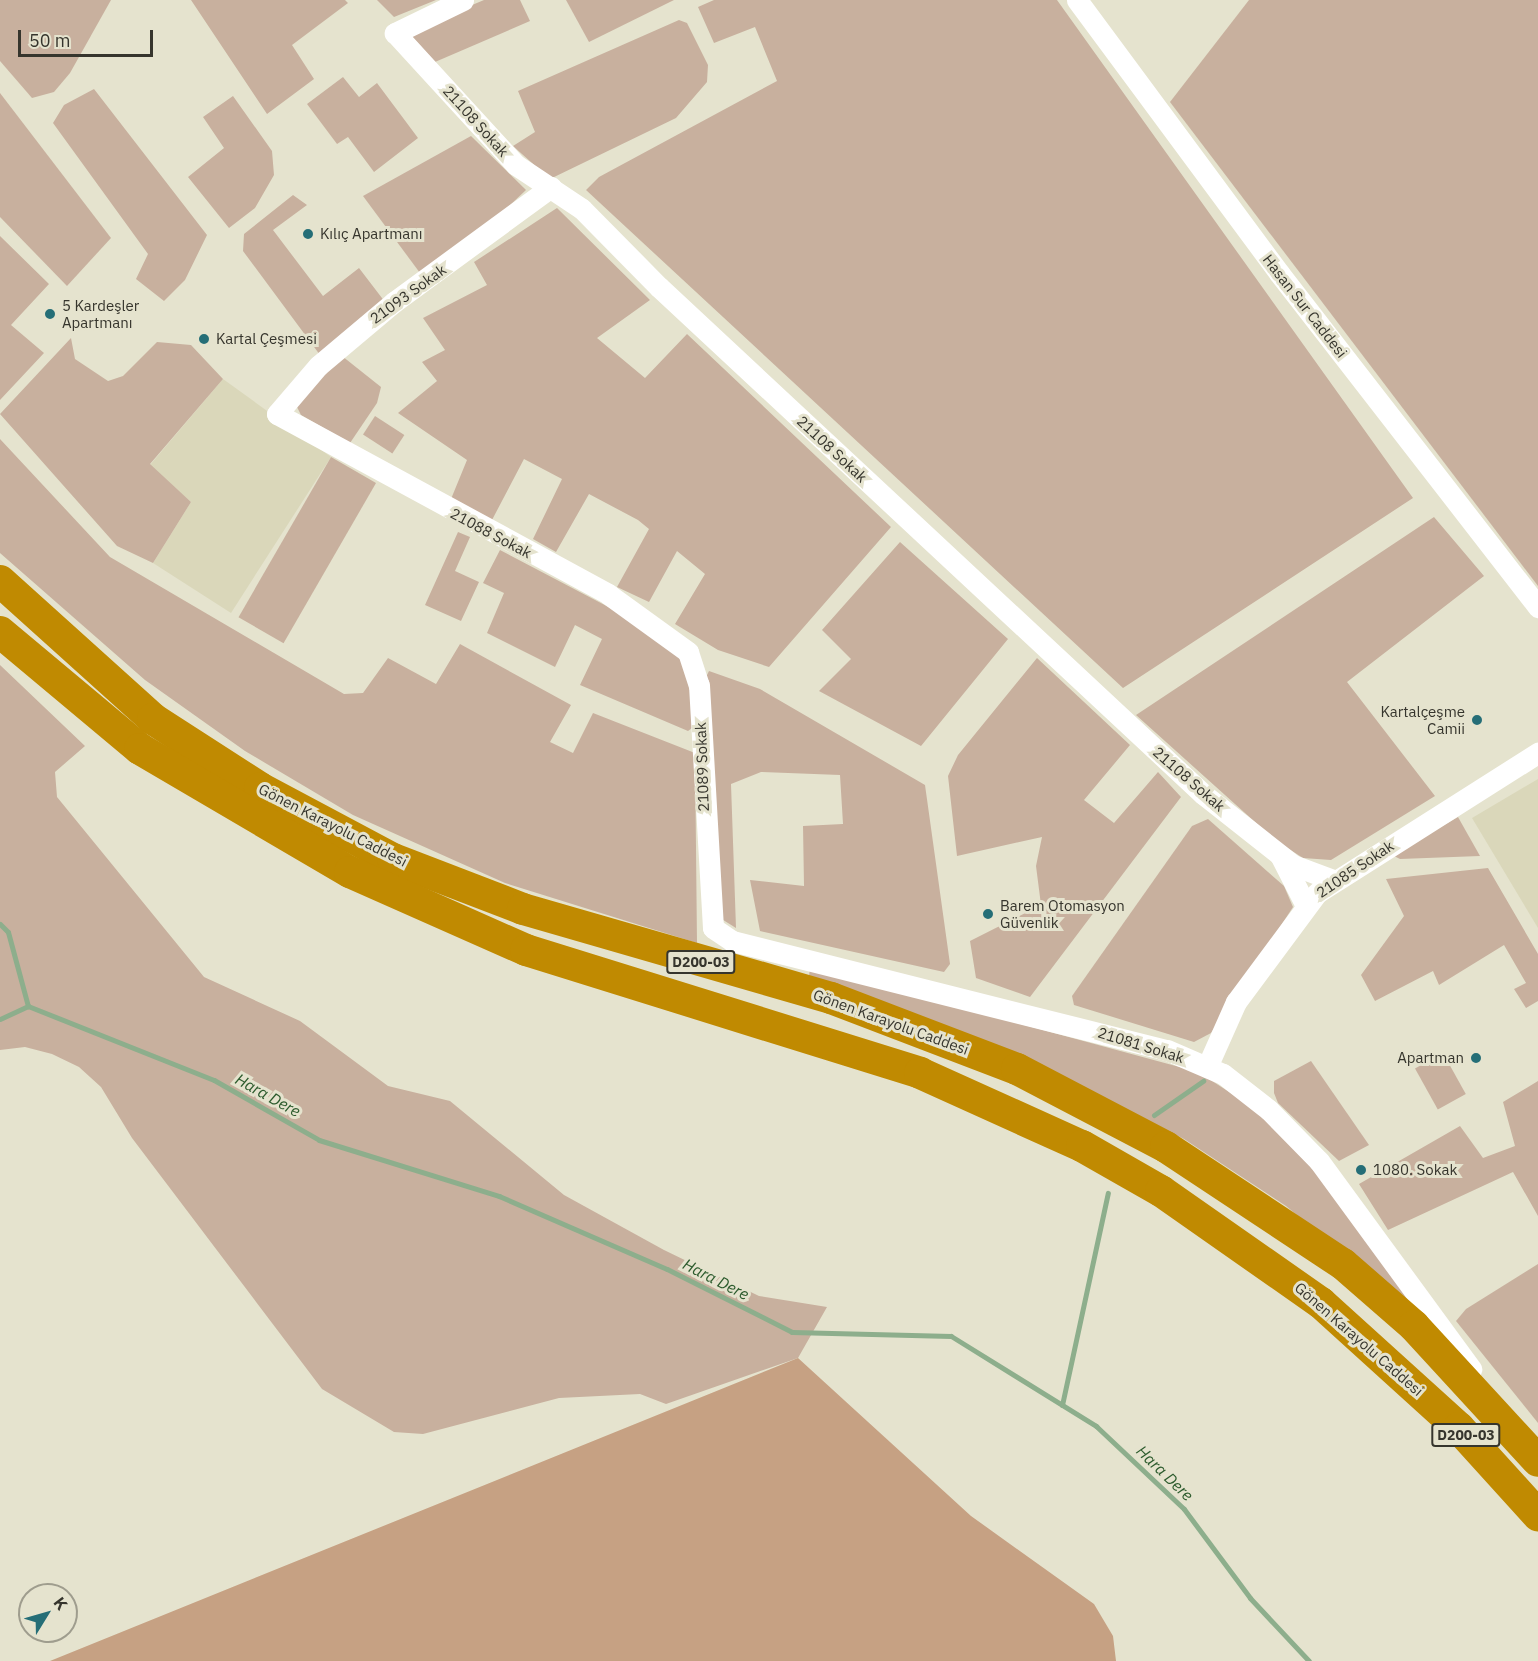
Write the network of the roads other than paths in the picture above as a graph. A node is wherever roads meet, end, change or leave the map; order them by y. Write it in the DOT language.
graph roads {
  1 [pos="463,0"];
  2 [pos="1077,0"];
  3 [pos="551,187"];
  4 [pos="277,414"];
  5 [pos="0,581"];
  6 [pos="1538,607"];
  7 [pos="0,632"];
  8 [pos="694,664"];
  9 [pos="1538,753"];
  10 [pos="1281,856"];
  11 [pos="706,871"];
  12 [pos="1333,880"];
  13 [pos="1305,904"];
  14 [pos="1207,1068"];
  15 [pos="1534,1457"];
  16 [pos="1538,1515"];
  1 -- 3 [label="street, 21108 Sokak"];
  2 -- 6 [label="street, Hasan Sur Caddesi"];
  3 -- 4 [label="street, 21093 Sokak"];
  3 -- 10 [label="street, 21108 Sokak"];
  4 -- 8 [label="street, 21088 Sokak"];
  5 -- 15 [label="highway, Gönen Karayolu Caddesi / D200-03"];
  7 -- 16 [label="highway, Gönen Karayolu Caddesi / D200-03"];
  8 -- 11 [label="street, 21089 Sokak"];
  9 -- 12 [label="street, 21085 Sokak"];
  10 -- 12 [label="street, 21108 Sokak"];
  10 -- 13 [label="street, 21108 Sokak"];
  11 -- 14 [label="street, 21081 Sokak"];
  12 -- 13 [label="street, 21085 Sokak"];
  13 -- 14 [label="street, 21085 Sokak"];
  14 -- 15 [label="street, 21081 Sokak"];
}
